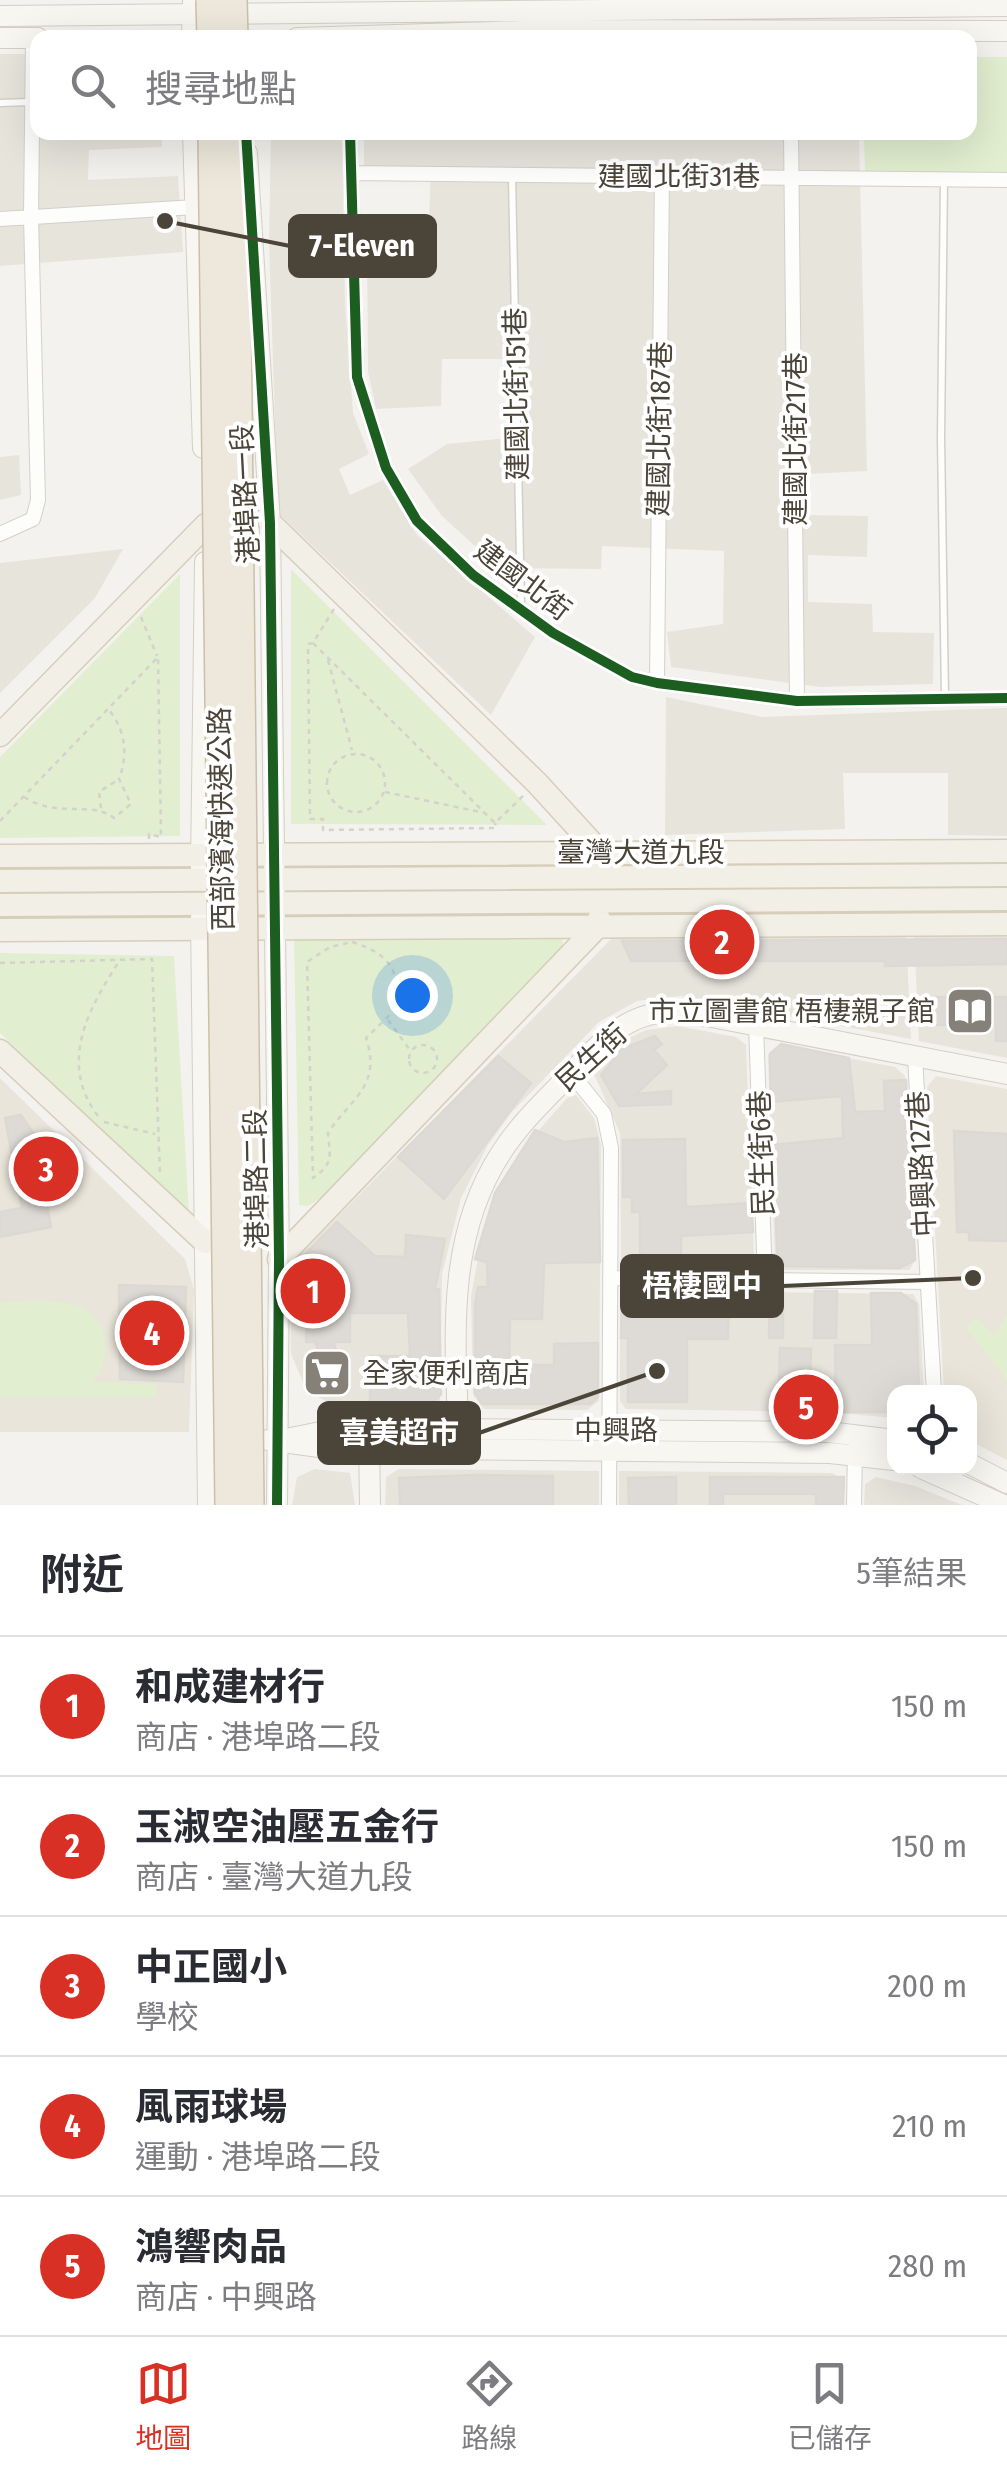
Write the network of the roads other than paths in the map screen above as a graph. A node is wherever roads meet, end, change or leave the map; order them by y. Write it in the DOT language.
graph roads {
  1 [pos="786,4"];
  2 [pos="351,5"];
  3 [pos="1007,6"];
  4 [pos="34,8"];
  5 [pos="197,14"];
  6 [pos="0,16"];
  7 [pos="239,18"];
  8 [pos="350,30"];
  9 [pos="785,30"];
  10 [pos="1007,30"];
  11 [pos="977,31"];
  12 [pos="0,38"];
  13 [pos="30,38"];
  14 [pos="30,102"];
  15 [pos="0,103"];
  16 [pos="31,140"];
  17 [pos="194,140"];
  18 [pos="211,140"];
  19 [pos="236,140"];
  20 [pos="246,140"];
  21 [pos="350,140"];
  22 [pos="792,140"];
  23 [pos="351,173"];
  24 [pos="662,174"];
  25 [pos="512,177"];
  26 [pos="794,177"];
  27 [pos="944,178"];
  28 [pos="1007,180"];
  29 [pos="195,206"];
  30 [pos="31,216"];
  31 [pos="0,219"];
  32 [pos="270,523"];
  33 [pos="206,525"];
  34 [pos="0,534"];
  35 [pos="521,610"];
  36 [pos="656,684"];
  37 [pos="946,698"];
  38 [pos="1007,698"];
  39 [pos="796,701"];
  40 [pos="0,735"];
  41 [pos="1007,851"];
  42 [pos="274,853"];
  43 [pos="200,854"];
  44 [pos="0,856"];
  45 [pos="601,865"];
  46 [pos="1007,875"];
  47 [pos="275,878"];
  48 [pos="201,879"];
  49 [pos="0,880"];
  50 [pos="1007,899"];
  51 [pos="600,901"];
  52 [pos="201,904"];
  53 [pos="275,904"];
  54 [pos="0,905"];
  55 [pos="1007,924"];
  56 [pos="599,925"];
  57 [pos="275,928"];
  58 [pos="202,929"];
  59 [pos="0,930"];
  60 [pos="756,1025"];
  61 [pos="0,1050"];
  62 [pos="915,1056"];
  63 [pos="571,1073"];
  64 [pos="1007,1074"];
  65 [pos="204,1242"];
  66 [pos="279,1259"];
  67 [pos="610,1278"];
  68 [pos="765,1280"];
  69 [pos="928,1282"];
  70 [pos="934,1385"];
  71 [pos="369,1438"];
  72 [pos="458,1439"];
  73 [pos="207,1440"];
  74 [pos="609,1440"];
  75 [pos="279,1441"];
  76 [pos="887,1441"];
  77 [pos="855,1444"];
  78 [pos="887,1457"];
  79 [pos="977,1468"];
  80 [pos="944,1475"];
  81 [pos="1007,1483"];
  82 [pos="208,1505"];
  83 [pos="228,1505"];
  84 [pos="250,1505"];
  85 [pos="277,1505"];
  86 [pos="370,1505"];
  87 [pos="609,1505"];
  88 [pos="854,1505"];
  89 [pos="1004,1505"];
  1 -- 2 [label="street"];
  1 -- 3 [label="street"];
  1 -- 9 [label="street"];
  2 -- 7 [label="street"];
  2 -- 8 [label="street"];
  4 -- 5 [label="street"];
  4 -- 6 [label="street"];
  5 -- 7 [label="street"];
  10 -- 11 [label="street"];
  12 -- 13 [label="street"];
  14 -- 15 [label="lane"];
  16 -- 30 [label="street"];
  17 -- 29 [label="street, 港埠路一段"];
  18 -- 83 [label="highway, 西部濱海快速公路, bridge"];
  19 -- 84 [label="highway, 西部濱海快速公路, bridge"];
  20 -- 32 [label="street, 港埠路一段"];
  21 -- 23 [label="street, 建國北街"];
  22 -- 26 [label="street, 建國北街217巷"];
  23 -- 25 [label="street, 建國北街31巷"];
  23 -- 35 [label="street, 建國北街"];
  24 -- 25 [label="street, 建國北街31巷"];
  24 -- 26 [label="street, 建國北街31巷"];
  24 -- 36 [label="street, 建國北街187巷"];
  25 -- 35 [label="lane, 建國北街151巷"];
  26 -- 27 [label="street, 建國北街31巷"];
  26 -- 39 [label="street, 建國北街217巷"];
  27 -- 28 [label="street, 建國北街31巷"];
  27 -- 37 [label="lane"];
  29 -- 30 [label="street"];
  29 -- 33 [label="street, 港埠路一段"];
  30 -- 31 [label="street"];
  30 -- 34 [label="street"];
  32 -- 42 [label="street, 港埠路一段"];
  32 -- 45 [label="main road"];
  33 -- 40 [label="main road"];
  33 -- 43 [label="street, 港埠路一段"];
  35 -- 36 [label="street, 建國北街"];
  36 -- 39 [label="street, 建國北街"];
  37 -- 38 [label="street, 建國北街"];
  37 -- 39 [label="street, 建國北街"];
  41 -- 45 [label="main road, 臺灣大道九段"];
  42 -- 43 [label="main road, 臺灣大道九段"];
  42 -- 45 [label="main road, 臺灣大道九段"];
  42 -- 47 [label="street, 港埠路二段"];
  43 -- 44 [label="main road, 臺灣大道九段"];
  43 -- 48 [label="street, 港埠路一段"];
  45 -- 46 [label="main road, 臺灣大道九段"];
  45 -- 47 [label="main road, 臺灣大道九段"];
  45 -- 51 [label="main road"];
  47 -- 48 [label="main road, 臺灣大道九段"];
  47 -- 53 [label="street, 港埠路二段"];
  48 -- 49 [label="main road, 臺灣大道九段"];
  48 -- 52 [label="street, 港埠路一段"];
  50 -- 51 [label="main road, 臺灣大道九段"];
  51 -- 53 [label="main road, 臺灣大道九段"];
  51 -- 56 [label="main road"];
  52 -- 53 [label="main road, 臺灣大道九段"];
  52 -- 54 [label="main road, 臺灣大道九段"];
  52 -- 58 [label="street, 港埠路一段"];
  53 -- 57 [label="street, 港埠路二段"];
  55 -- 56 [label="main road"];
  56 -- 57 [label="main road"];
  56 -- 66 [label="main road"];
  57 -- 58 [label="main road"];
  57 -- 66 [label="street, 港埠路二段"];
  58 -- 59 [label="main road"];
  58 -- 65 [label="street, 港埠路二段"];
  60 -- 62 [label="street, 民生街"];
  60 -- 63 [label="street, 民生街"];
  60 -- 68 [label="street, 民生街6巷"];
  61 -- 65 [label="main road"];
  62 -- 64 [label="street, 民生街"];
  62 -- 69 [label="street, 中興路127巷"];
  63 -- 67 [label="street"];
  63 -- 72 [label="street, 民生街"];
  65 -- 73 [label="street, 港埠路二段"];
  66 -- 75 [label="street, 港埠路二段"];
  67 -- 68 [label="street"];
  67 -- 74 [label="street"];
  68 -- 69 [label="street"];
  69 -- 70 [label="street, 中興路127巷"];
  71 -- 72 [label="street, 中興路"];
  71 -- 75 [label="street, 中興路"];
  71 -- 86 [label="street"];
  72 -- 74 [label="street, 中興路"];
  73 -- 75 [label="street, 中興路"];
  73 -- 82 [label="street, 港埠路二段"];
  74 -- 77 [label="street, 中興路"];
  74 -- 87 [label="street"];
  75 -- 85 [label="street, 港埠路二段"];
  76 -- 77 [label="street, 中興路"];
  77 -- 78 [label="street, 中興路"];
  77 -- 88 [label="street"];
  79 -- 81 [label="street"];
  80 -- 89 [label="street"];
}
